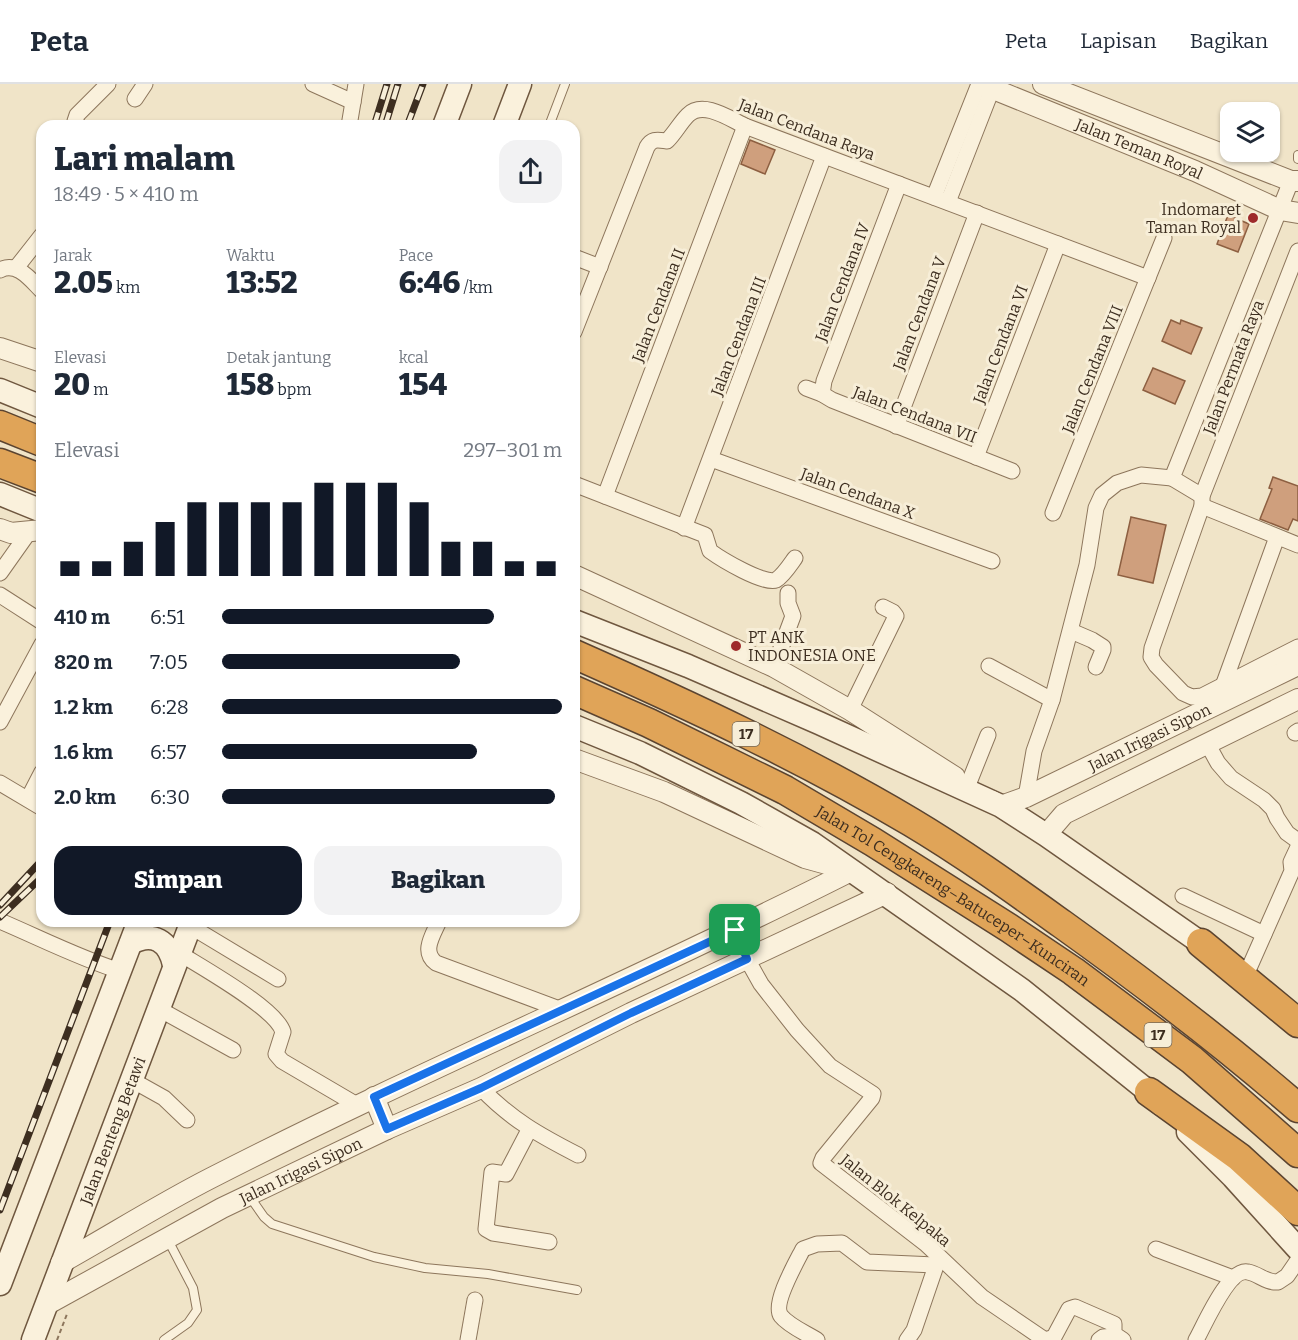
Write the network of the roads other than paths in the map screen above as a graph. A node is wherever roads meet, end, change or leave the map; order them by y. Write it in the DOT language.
graph roads {
  1 [pos="108,84"];
  2 [pos="145,84"];
  3 [pos="313,84"];
  4 [pos="356,84"];
  5 [pos="460,84"];
  6 [pos="520,84"];
  7 [pos="565,84"];
  8 [pos="1043,84"];
  9 [pos="987,85"];
  10 [pos="135,99"];
  11 [pos="353,102"];
  12 [pos="75,120"];
  13 [pos="350,120"];
  14 [pos="446,120"];
  15 [pos="506,120"];
  16 [pos="551,120"];
  17 [pos="745,126"];
  18 [pos="824,156"];
  19 [pos="1294,181"];
  20 [pos="899,184"];
  21 [pos="941,200"];
  22 [pos="1289,212"];
  23 [pos="977,213"];
  24 [pos="1164,238"];
  25 [pos="36,243"];
  26 [pos="1058,244"];
  27 [pos="1298,251"];
  28 [pos="580,259"];
  29 [pos="600,267"];
  30 [pos="16,268"];
  31 [pos="0,270"];
  32 [pos="1148,278"];
  33 [pos="36,286"];
  34 [pos="580,317"];
  35 [pos="0,348"];
  36 [pos="36,360"];
  37 [pos="806,388"];
  38 [pos="0,390"];
  39 [pos="822,394"];
  40 [pos="36,405"];
  41 [pos="0,425"];
  42 [pos="896,426"];
  43 [pos="36,439"];
  44 [pos="976,457"];
  45 [pos="711,459"];
  46 [pos="1012,471"];
  47 [pos="1172,478"];
  48 [pos="580,486"];
  49 [pos="3,495"];
  50 [pos="604,496"];
  51 [pos="1202,501"];
  52 [pos="36,509"];
  53 [pos="1053,513"];
  54 [pos="684,528"];
  55 [pos="0,529"];
  56 [pos="36,531"];
  57 [pos="1277,537"];
  58 [pos="1298,545"];
  59 [pos="795,558"];
  60 [pos="992,561"];
  61 [pos="0,573"];
  62 [pos="580,579"];
  63 [pos="788,593"];
  64 [pos="0,595"];
  65 [pos="883,607"];
  66 [pos="36,618"];
  67 [pos="580,623"];
  68 [pos="1071,631"];
  69 [pos="1298,647"];
  70 [pos="36,655"];
  71 [pos="580,657"];
  72 [pos="1298,665"];
  73 [pos="989,666"];
  74 [pos="774,667"];
  75 [pos="1096,667"];
  76 [pos="1222,686"];
  77 [pos="580,693"];
  78 [pos="1298,699"];
  79 [pos="1052,700"];
  80 [pos="850,710"];
  81 [pos="0,722"];
  82 [pos="580,728"];
  83 [pos="988,735"];
  84 [pos="1208,743"];
  85 [pos="580,761"];
  86 [pos="0,783"];
  87 [pos="36,784"];
  88 [pos="968,785"];
  89 [pos="28,799"];
  90 [pos="36,804"];
  91 [pos="1012,804"];
  92 [pos="1040,831"];
  93 [pos="1298,841"];
  94 [pos="1298,848"];
  95 [pos="851,871"];
  96 [pos="885,892"];
  97 [pos="1183,896"];
  98 [pos="4,927"];
  99 [pos="137,927"];
  100 [pos="190,927"];
  101 [pos="196,927"];
  102 [pos="436,927"];
  103 [pos="735,931"];
  104 [pos="1264,934"];
  105 [pos="131,943"];
  106 [pos="1201,943"];
  107 [pos="747,958"];
  108 [pos="176,959"];
  109 [pos="120,971"];
  110 [pos="1246,975"];
  111 [pos="278,979"];
  112 [pos="159,1009"];
  113 [pos="562,1010"];
  114 [pos="1298,1012"];
  115 [pos="1298,1023"];
  116 [pos="233,1050"];
  117 [pos="130,1079"];
  118 [pos="481,1088"];
  119 [pos="1149,1092"];
  120 [pos="1298,1108"];
  121 [pos="376,1111"];
  122 [pos="187,1120"];
  123 [pos="529,1130"];
  124 [pos="1298,1153"];
  125 [pos="578,1155"];
  126 [pos="249,1196"];
  127 [pos="1298,1211"];
  128 [pos="168,1238"];
  129 [pos="549,1242"];
  130 [pos="1156,1249"];
  131 [pos="1298,1249"];
  132 [pos="1298,1260"];
  133 [pos="937,1261"];
  134 [pos="61,1263"];
  135 [pos="1233,1278"];
  136 [pos="0,1284"];
  137 [pos="577,1290"];
  138 [pos="475,1300"];
  139 [pos="46,1305"];
  140 [pos="1120,1338"];
  141 [pos="33,1340"];
  142 [pos="164,1340"];
  143 [pos="468,1340"];
  144 [pos="817,1340"];
  145 [pos="907,1340"];
  146 [pos="1099,1340"];
  147 [pos="1196,1340"];
  1 -- 12 [label="street"];
  2 -- 10 [label="street"];
  3 -- 11 [label="street"];
  4 -- 11 [label="street"];
  5 -- 14 [label="main road"];
  6 -- 15 [label="main road"];
  7 -- 16 [label="lane"];
  8 -- 19 [label="street, Jalan Teman Royal"];
  9 -- 21 [label="street"];
  9 -- 22 [label="street, Jalan Teman Royal"];
  11 -- 13 [label="street"];
  17 -- 18 [label="street, Jalan Cendana Raya"];
  17 -- 29 [label="street, Jalan Cendana Raya"];
  17 -- 50 [label="street, Jalan Cendana II"];
  18 -- 20 [label="street, Jalan Cendana Raya"];
  18 -- 45 [label="street, Jalan Cendana III"];
  19 -- 22 [label="street"];
  20 -- 21 [label="street, Jalan Cendana Raya"];
  20 -- 39 [label="street, Jalan Cendana IV"];
  21 -- 23 [label="street, Jalan Cendana Raya"];
  22 -- 47 [label="street"];
  23 -- 26 [label="street, Jalan Cendana Raya"];
  23 -- 42 [label="street, Jalan Cendana V"];
  24 -- 32 [label="street, Jalan Cendana VIII"];
  25 -- 30 [label="street"];
  26 -- 32 [label="street, Jalan Cendana Raya"];
  26 -- 44 [label="street, Jalan Cendana VI"];
  27 -- 51 [label="street, Jalan Permata Raya"];
  28 -- 29 [label="street"];
  29 -- 34 [label="street"];
  30 -- 31 [label="street"];
  30 -- 33 [label="street"];
  32 -- 53 [label="street, Jalan Cendana VIII"];
  35 -- 36 [label="street"];
  37 -- 39 [label="street, Jalan Cendana VII"];
  38 -- 40 [label="main road"];
  39 -- 42 [label="street, Jalan Cendana VII"];
  41 -- 43 [label="highway"];
  42 -- 44 [label="street, Jalan Cendana VII"];
  44 -- 46 [label="street, Jalan Cendana VII"];
  45 -- 54 [label="street, Jalan Cendana III"];
  45 -- 60 [label="street, Jalan Cendana X"];
  47 -- 51 [label="street"];
  47 -- 68 [label="street"];
  48 -- 50 [label="street"];
  49 -- 52 [label="main road"];
  50 -- 54 [label="street"];
  51 -- 57 [label="street"];
  51 -- 76 [label="street, Jalan Permata Raya"];
  54 -- 59 [label="street"];
  55 -- 56 [label="street"];
  56 -- 61 [label="street"];
  57 -- 58 [label="street"];
  57 -- 76 [label="street"];
  62 -- 74 [label="street"];
  63 -- 74 [label="street"];
  64 -- 66 [label="street"];
  65 -- 80 [label="street"];
  67 -- 91 [label="main road"];
  68 -- 75 [label="street"];
  68 -- 79 [label="street"];
  69 -- 76 [label="street"];
  70 -- 81 [label="street"];
  71 -- 120 [label="highway, Jalan Tol Cengkareng–Batuceper–Kunciran / 17"];
  72 -- 91 [label="street, Jalan Irigasi Sipon"];
  73 -- 79 [label="street"];
  74 -- 80 [label="street"];
  77 -- 124 [label="highway, Jalan Tol Cengkareng–Batuceper–Kunciran / 17"];
  78 -- 84 [label="street, Jalan Irigasi Sipon"];
  79 -- 91 [label="street"];
  80 -- 88 [label="street"];
  82 -- 95 [label="main road"];
  83 -- 88 [label="street"];
  84 -- 92 [label="street, Jalan Irigasi Sipon"];
  84 -- 93 [label="street"];
  85 -- 95 [label="street"];
  86 -- 89 [label="street"];
  87 -- 89 [label="street"];
  88 -- 91 [label="street"];
  89 -- 90 [label="street"];
  91 -- 92 [label="main road"];
  92 -- 106 [label="main road"];
  94 -- 104 [label="street"];
  95 -- 96 [label="main road"];
  95 -- 103 [label="street, Jalan Irigasi Sipon"];
  96 -- 107 [label="street, Jalan Irigasi Sipon"];
  96 -- 119 [label="main road"];
  97 -- 104 [label="street"];
  98 -- 109 [label="street"];
  99 -- 105 [label="main road"];
  100 -- 108 [label="main road, Jalan Benteng Betawi"];
  101 -- 111 [label="street"];
  102 -- 113 [label="street"];
  103 -- 107 [label="street, Jalan Blok Kelpaka"];
  103 -- 113 [label="street, Jalan Irigasi Sipon"];
  104 -- 110 [label="street"];
  105 -- 108 [label="main road"];
  105 -- 109 [label="main road"];
  106 -- 110 [label="main road"];
  106 -- 115 [label="highway"];
  107 -- 118 [label="street, Jalan Irigasi Sipon"];
  107 -- 133 [label="street, Jalan Blok Kelpaka"];
  108 -- 112 [label="main road, Jalan Benteng Betawi"];
  108 -- 121 [label="street"];
  109 -- 136 [label="main road"];
  110 -- 114 [label="main road"];
  112 -- 116 [label="street"];
  112 -- 117 [label="main road, Jalan Benteng Betawi"];
  113 -- 121 [label="street, Jalan Irigasi Sipon"];
  117 -- 122 [label="street"];
  117 -- 134 [label="main road, Jalan Benteng Betawi"];
  118 -- 121 [label="street, Jalan Irigasi Sipon"];
  118 -- 123 [label="street"];
  119 -- 127 [label="highway"];
  119 -- 131 [label="main road"];
  121 -- 126 [label="street, Jalan Irigasi Sipon"];
  121 -- 134 [label="street, Jalan Irigasi Sipon"];
  123 -- 125 [label="street"];
  123 -- 129 [label="street"];
  126 -- 128 [label="street, Jalan Irigasi Sipon"];
  126 -- 137 [label="lane"];
  128 -- 139 [label="street, Jalan Irigasi Sipon"];
  128 -- 142 [label="lane"];
  130 -- 135 [label="street"];
  132 -- 135 [label="street"];
  133 -- 140 [label="street, Jalan Blok Kelpaka"];
  133 -- 144 [label="street"];
  133 -- 145 [label="street"];
  134 -- 139 [label="main road, Jalan Benteng Betawi"];
  135 -- 147 [label="street"];
  138 -- 143 [label="street"];
  139 -- 141 [label="main road, Jalan Benteng Betawi"];
  140 -- 146 [label="street"];
}
